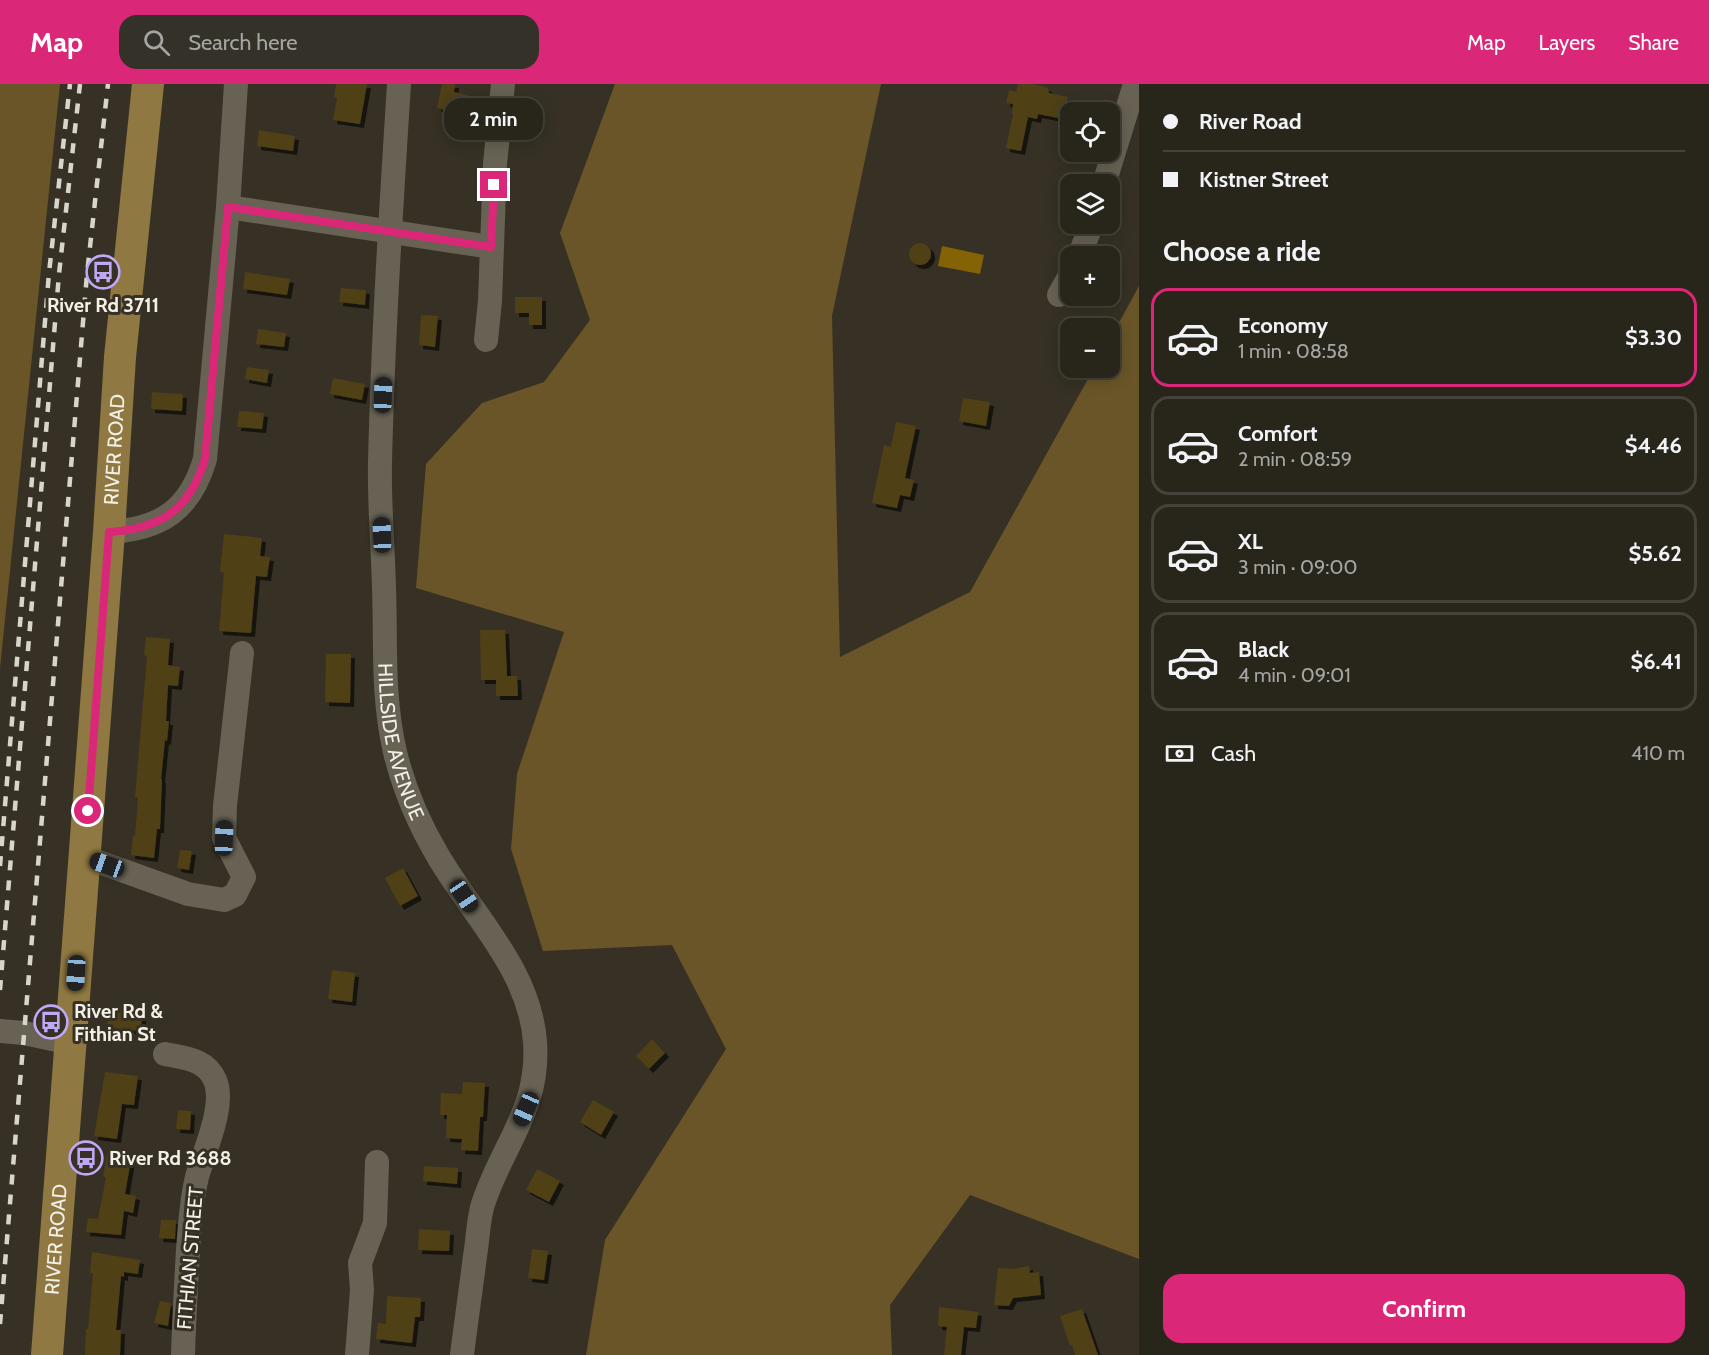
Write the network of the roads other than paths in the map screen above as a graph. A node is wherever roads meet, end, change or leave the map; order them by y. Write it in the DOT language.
graph roads {
  1 [pos="148,84"];
  2 [pos="236,84"];
  3 [pos="399,84"];
  4 [pos="503,84"];
  5 [pos="1135,84"];
  6 [pos="1107,174"];
  7 [pos="228,207"];
  8 [pos="390,231"];
  9 [pos="491,247"];
  10 [pos="486,340"];
  11 [pos="109,532"];
  12 [pos="242,653"];
  13 [pos="85,857"];
  14 [pos="0,1031"];
  15 [pos="71,1043"];
  16 [pos="165,1054"];
  17 [pos="377,1162"];
  18 [pos="463,1346"];
  19 [pos="47,1355"];
  20 [pos="183,1355"];
  21 [pos="357,1355"];
  22 [pos="443,1355"];
  1 -- 11 [label="main road, RIVER ROAD"];
  2 -- 7 [label="street"];
  3 -- 8 [label="street, HILLSIDE AVENUE"];
  4 -- 9 [label="street"];
  5 -- 6 [label="street"];
  7 -- 8 [label="street"];
  7 -- 11 [label="street"];
  8 -- 9 [label="street"];
  8 -- 18 [label="street, HILLSIDE AVENUE"];
  9 -- 10 [label="street"];
  11 -- 13 [label="main road, RIVER ROAD"];
  12 -- 13 [label="street"];
  13 -- 15 [label="main road, RIVER ROAD"];
  14 -- 15 [label="street"];
  15 -- 19 [label="main road, RIVER ROAD"];
  16 -- 20 [label="street, FITHIAN STREET"];
  17 -- 21 [label="street"];
  18 -- 22 [label="street"];
}
